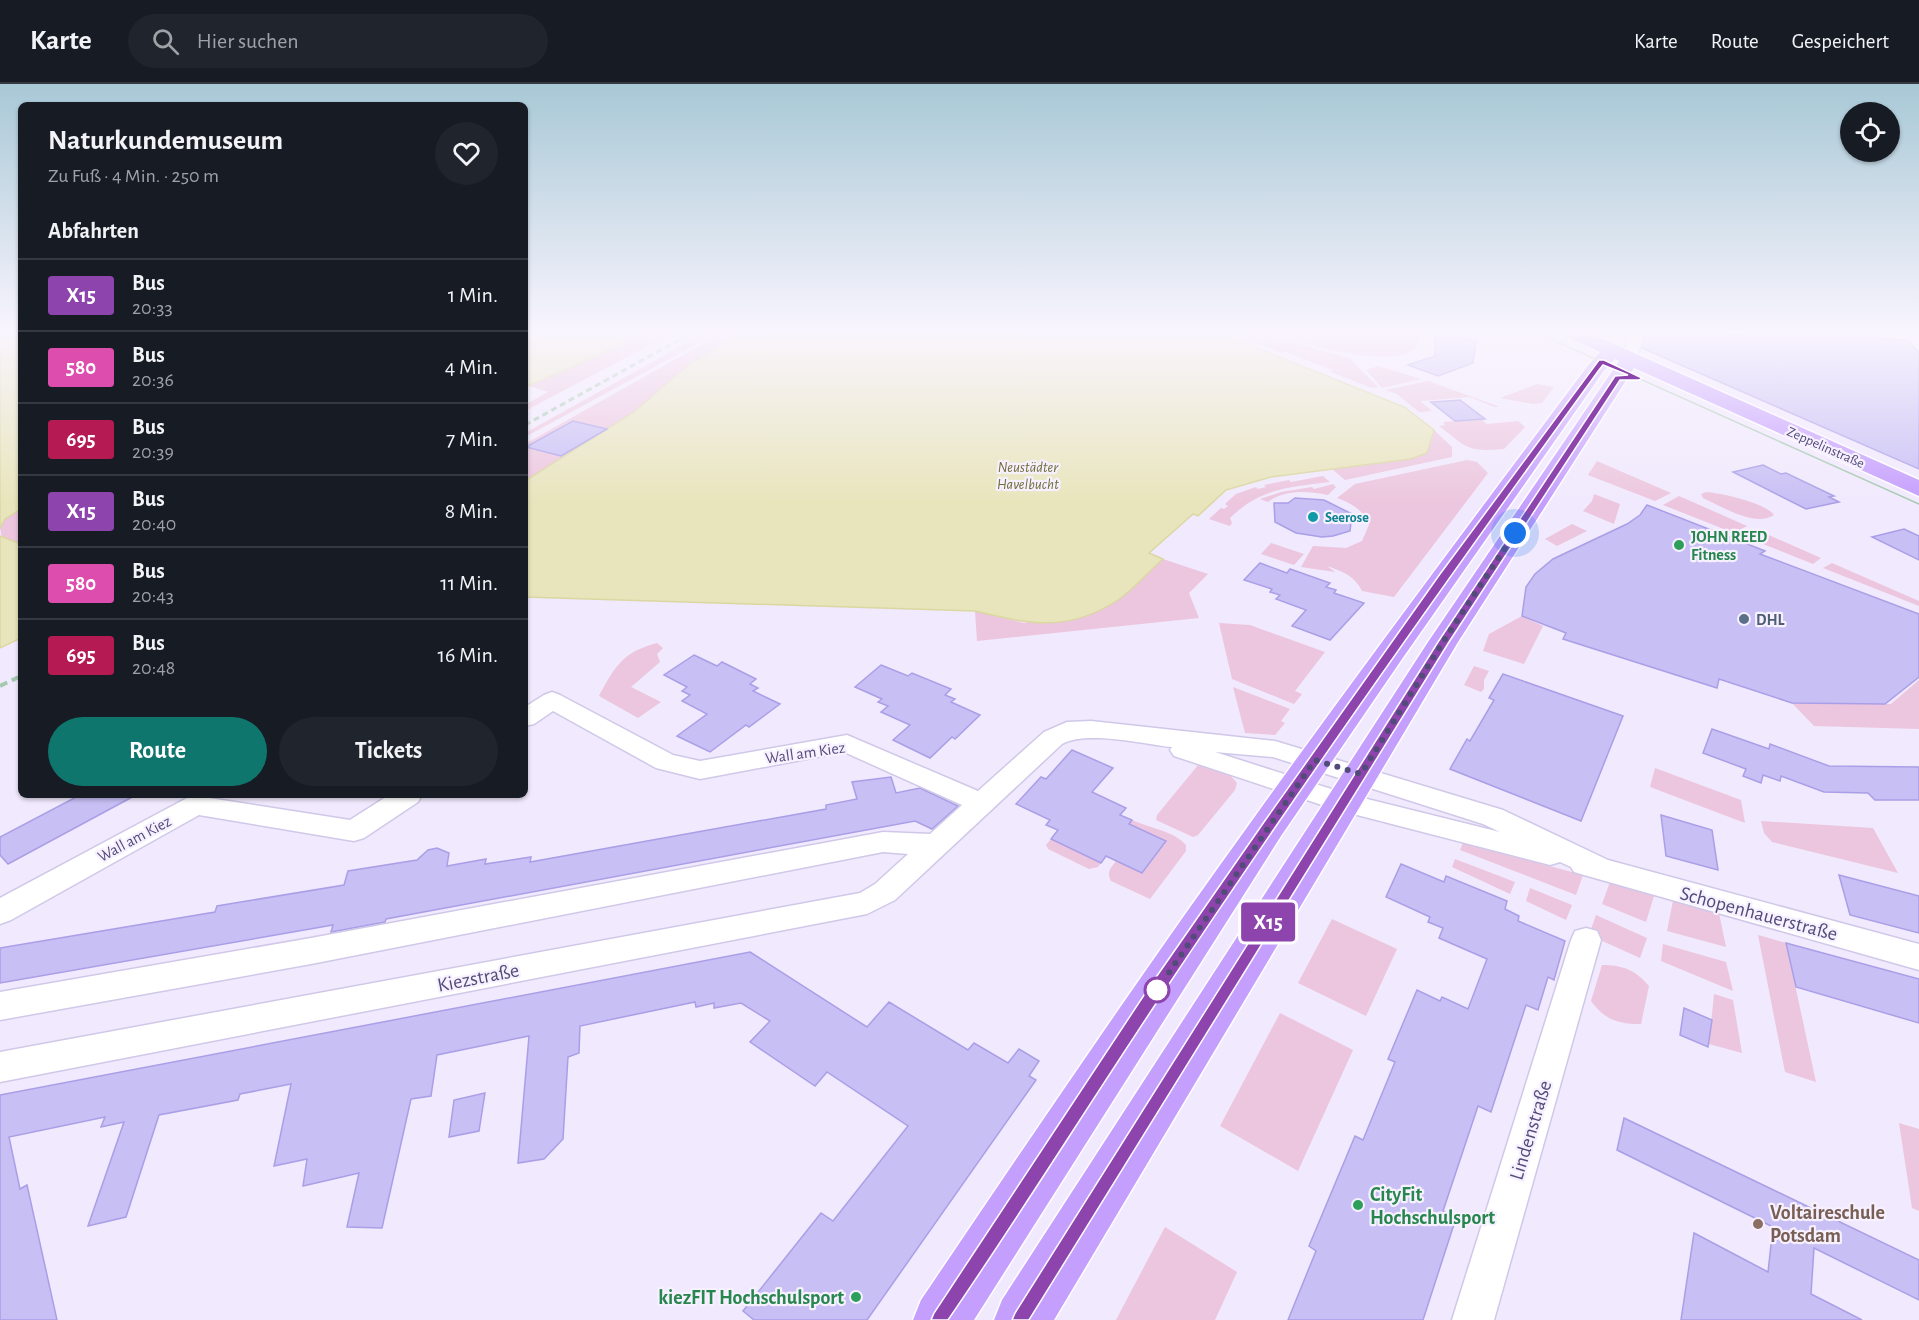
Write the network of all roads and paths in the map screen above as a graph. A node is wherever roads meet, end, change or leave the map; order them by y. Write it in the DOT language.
graph roads {
  1 [pos="1581,389"];
  2 [pos="1603,389"];
  3 [pos="1696,389"];
  4 [pos="1919,489"];
  5 [pos="528,716"];
  6 [pos="1306,773"];
  7 [pos="1352,788"];
  8 [pos="404,798"];
  9 [pos="981,803"];
  10 [pos="936,845"];
  11 [pos="0,912"];
  12 [pos="1586,940"];
  13 [pos="1919,957"];
  14 [pos="0,1006"];
  15 [pos="0,1067"];
  16 [pos="941,1320"];
  17 [pos="1022,1320"];
  18 [pos="1473,1320"];
  1 -- 6 [label="main road"];
  2 -- 7 [label="main road"];
  3 -- 4 [label="main road, Zeppelinstraße"];
  5 -- 9 [label="street, Wall am Kiez"];
  6 -- 7 [label="street"];
  6 -- 9 [label="street"];
  6 -- 16 [label="main road"];
  7 -- 13 [label="street, Schopenhauerstraße"];
  7 -- 17 [label="main road"];
  8 -- 11 [label="street, Wall am Kiez"];
  9 -- 10 [label="street, Kiezstraße"];
  10 -- 14 [label="street"];
  10 -- 15 [label="street, Kiezstraße"];
  12 -- 18 [label="street, Lindenstraße"];
}
